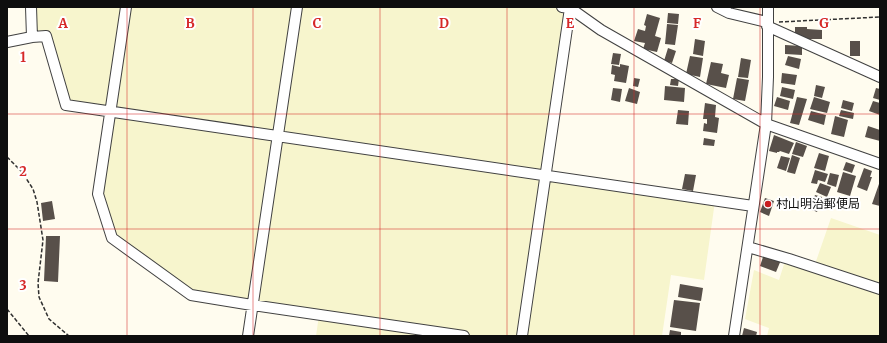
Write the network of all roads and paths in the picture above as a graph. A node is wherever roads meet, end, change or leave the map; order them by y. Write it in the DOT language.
graph roads {
  1 [pos="31,7"];
  2 [pos="126,7"];
  3 [pos="296,7"];
  4 [pos="716,7"];
  5 [pos="566,8"];
  6 [pos="767,17"];
  7 [pos="880,17"];
  8 [pos="32,37"];
  9 [pos="7,42"];
  10 [pos="880,77"];
  11 [pos="110,111"];
  12 [pos="766,124"];
  13 [pos="277,136"];
  14 [pos="7,157"];
  15 [pos="880,164"];
  16 [pos="545,176"];
  17 [pos="753,206"];
  18 [pos="748,246"];
  19 [pos="880,289"];
  20 [pos="252,305"];
  21 [pos="7,309"];
  22 [pos="29,336"];
  23 [pos="69,336"];
  24 [pos="248,336"];
  25 [pos="464,336"];
  26 [pos="522,336"];
  27 [pos="734,336"];
  1 -- 8 [label="street"];
  2 -- 11 [label="street"];
  3 -- 13 [label="street"];
  4 -- 6 [label="street"];
  5 -- 12 [label="street"];
  5 -- 16 [label="street"];
  6 -- 7 [label="path"];
  6 -- 10 [label="street"];
  6 -- 12 [label="street"];
  8 -- 9 [label="street"];
  8 -- 11 [label="street"];
  11 -- 13 [label="street"];
  11 -- 20 [label="street"];
  12 -- 15 [label="street"];
  12 -- 17 [label="street"];
  13 -- 16 [label="street"];
  13 -- 20 [label="street"];
  14 -- 23 [label="path"];
  16 -- 17 [label="street"];
  16 -- 26 [label="street"];
  17 -- 18 [label="street"];
  18 -- 19 [label="street"];
  18 -- 27 [label="street"];
  20 -- 24 [label="street"];
  20 -- 25 [label="street"];
  21 -- 22 [label="path"];
}
